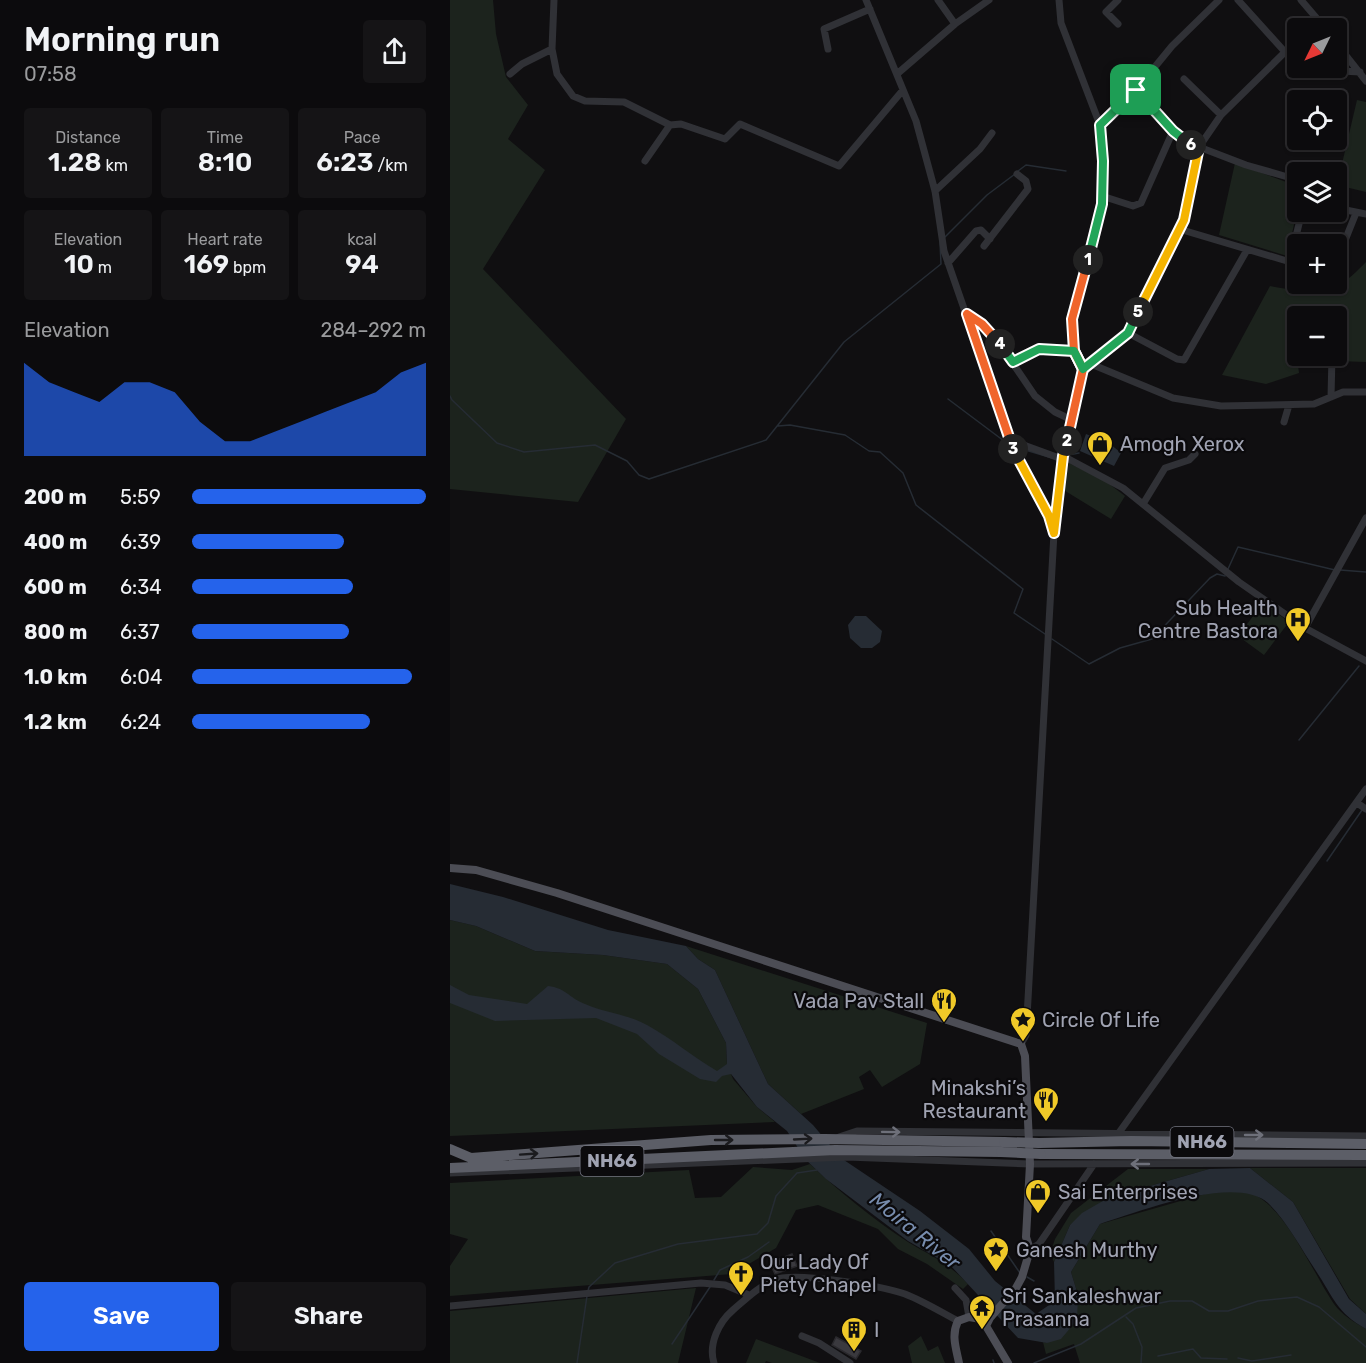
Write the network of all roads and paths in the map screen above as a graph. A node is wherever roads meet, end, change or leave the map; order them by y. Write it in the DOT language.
graph roads {
  1 [pos="554,0"];
  2 [pos="866,0"];
  3 [pos="938,0"];
  4 [pos="989,0"];
  5 [pos="1059,0"];
  6 [pos="1118,0"];
  7 [pos="1219,0"];
  8 [pos="1238,0"];
  9 [pos="1301,0"];
  10 [pos="870,9"];
  11 [pos="1316,18"];
  12 [pos="955,24"];
  13 [pos="1118,24"];
  14 [pos="552,49"];
  15 [pos="828,49"];
  16 [pos="1284,52"];
  17 [pos="1287,53"];
  18 [pos="1347,56"];
  19 [pos="1347,71"];
  20 [pos="1360,72"];
  21 [pos="510,74"];
  22 [pos="897,74"];
  23 [pos="1184,79"];
  24 [pos="1366,81"];
  25 [pos="903,90"];
  26 [pos="1136,90"];
  27 [pos="1221,115"];
  28 [pos="670,125"];
  29 [pos="1100,125"];
  30 [pos="1173,131"];
  31 [pos="992,134"];
  32 [pos="1199,147"];
  33 [pos="645,161"];
  34 [pos="1017,174"];
  35 [pos="1287,177"];
  36 [pos="935,191"];
  37 [pos="1102,196"];
  38 [pos="1347,211"];
  39 [pos="1356,213"];
  40 [pos="1366,214"];
  41 [pos="1179,229"];
  42 [pos="1347,236"];
  43 [pos="990,238"];
  44 [pos="984,246"];
  45 [pos="1247,250"];
  46 [pos="1287,261"];
  47 [pos="948,263"];
  48 [pos="967,314"];
  49 [pos="1128,333"];
  50 [pos="1074,351"];
  51 [pos="1013,362"];
  52 [pos="1091,364"];
  53 [pos="1332,366"];
  54 [pos="1083,369"];
  55 [pos="1366,392"];
  56 [pos="1331,397"];
  57 [pos="1289,405"];
  58 [pos="1072,420"];
  59 [pos="1284,422"];
  60 [pos="1011,443"];
  61 [pos="1195,454"];
  62 [pos="1064,457"];
  63 [pos="1143,504"];
  64 [pos="1366,518"];
  65 [pos="1054,533"];
  66 [pos="1305,628"];
  67 [pos="1366,661"];
  68 [pos="1366,789"];
  69 [pos="1357,803"];
  70 [pos="1366,809"];
  71 [pos="450,868"];
  72 [pos="1022,1044"];
  73 [pos="1028,1133"];
  74 [pos="1118,1134"];
  75 [pos="1366,1136"];
  76 [pos="831,1142"];
  77 [pos="1366,1144"];
  78 [pos="1040,1148"];
  79 [pos="450,1149"];
  80 [pos="1366,1155"];
  81 [pos="774,1156"];
  82 [pos="1366,1163"];
  83 [pos="1030,1164"];
  84 [pos="1094,1164"];
  85 [pos="450,1168"];
  86 [pos="450,1173"];
  87 [pos="1030,1250"];
  88 [pos="955,1288"];
  89 [pos="749,1295"];
  90 [pos="450,1306"];
  91 [pos="980,1318"];
  92 [pos="958,1321"];
  93 [pos="802,1336"];
  94 [pos="713,1361"];
  95 [pos="724,1363"];
  96 [pos="850,1363"];
  97 [pos="959,1363"];
  98 [pos="1008,1363"];
  1 -- 14 [label="street"];
  2 -- 10 [label="street"];
  3 -- 12 [label="street"];
  4 -- 12 [label="street"];
  5 -- 29 [label="street"];
  6 -- 13 [label="street"];
  7 -- 26 [label="street"];
  8 -- 16 [label="street"];
  9 -- 11 [label="street"];
  10 -- 15 [label="street"];
  10 -- 22 [label="street"];
  12 -- 22 [label="street"];
  14 -- 21 [label="street"];
  14 -- 28 [label="street"];
  16 -- 17 [label="street"];
  16 -- 27 [label="street"];
  18 -- 20 [label="street"];
  19 -- 20 [label="street"];
  20 -- 24 [label="street"];
  22 -- 25 [label="street"];
  23 -- 27 [label="street"];
  25 -- 28 [label="street"];
  25 -- 36 [label="street"];
  26 -- 29 [label="street"];
  26 -- 30 [label="street"];
  27 -- 32 [label="street"];
  28 -- 33 [label="street"];
  29 -- 37 [label="street"];
  30 -- 32 [label="street"];
  30 -- 37 [label="street"];
  31 -- 36 [label="street"];
  32 -- 35 [label="street"];
  32 -- 41 [label="street"];
  34 -- 43 [label="street"];
  36 -- 47 [label="street"];
  37 -- 50 [label="street"];
  38 -- 39 [label="street"];
  39 -- 40 [label="street"];
  39 -- 42 [label="street"];
  41 -- 45 [label="street"];
  41 -- 49 [label="street"];
  43 -- 44 [label="street"];
  43 -- 47 [label="street"];
  45 -- 46 [label="street"];
  45 -- 49 [label="street"];
  47 -- 48 [label="street"];
  48 -- 51 [label="street"];
  48 -- 60 [label="street"];
  49 -- 52 [label="street"];
  50 -- 51 [label="street"];
  50 -- 54 [label="street"];
  51 -- 58 [label="street"];
  52 -- 54 [label="street"];
  52 -- 57 [label="street"];
  53 -- 56 [label="street"];
  54 -- 58 [label="street"];
  55 -- 56 [label="street"];
  56 -- 57 [label="street"];
  57 -- 59 [label="street"];
  58 -- 62 [label="street"];
  60 -- 62 [label="street"];
  60 -- 65 [label="street"];
  61 -- 63 [label="street"];
  62 -- 63 [label="street"];
  62 -- 65 [label="street"];
  63 -- 66 [label="street"];
  64 -- 66 [label="street"];
  65 -- 72 [label="street"];
  66 -- 67 [label="street"];
  68 -- 69 [label="street"];
  69 -- 70 [label="street"];
  69 -- 74 [label="street"];
  71 -- 72 [label="main road"];
  72 -- 73 [label="main road"];
  73 -- 74 [label="street"];
  76 -- 73 [label="street, one-way"];
  73 -- 83 [label="main road"];
  74 -- 75 [label="street, one-way"];
  76 -- 78 [label="highway, NH66, bridge"];
  79 -- 76 [label="highway, NH66, one-way"];
  76 -- 81 [label="highway, NH66"];
  77 -- 78 [label="highway, NH66"];
  78 -- 80 [label="highway, NH66"];
  81 -- 83 [label="street"];
  81 -- 85 [label="highway, NH66"];
  81 -- 86 [label="street"];
  82 -- 84 [label="street, one-way"];
  83 -- 84 [label="street"];
  83 -- 87 [label="main road"];
  84 -- 87 [label="street"];
  87 -- 91 [label="main road"];
  88 -- 91 [label="street"];
  89 -- 90 [label="street"];
  89 -- 92 [label="street"];
  89 -- 94 [label="street"];
  91 -- 92 [label="main road"];
  91 -- 98 [label="main road"];
  92 -- 97 [label="main road"];
  93 -- 96 [label="street"];
  94 -- 95 [label="street"];
}
